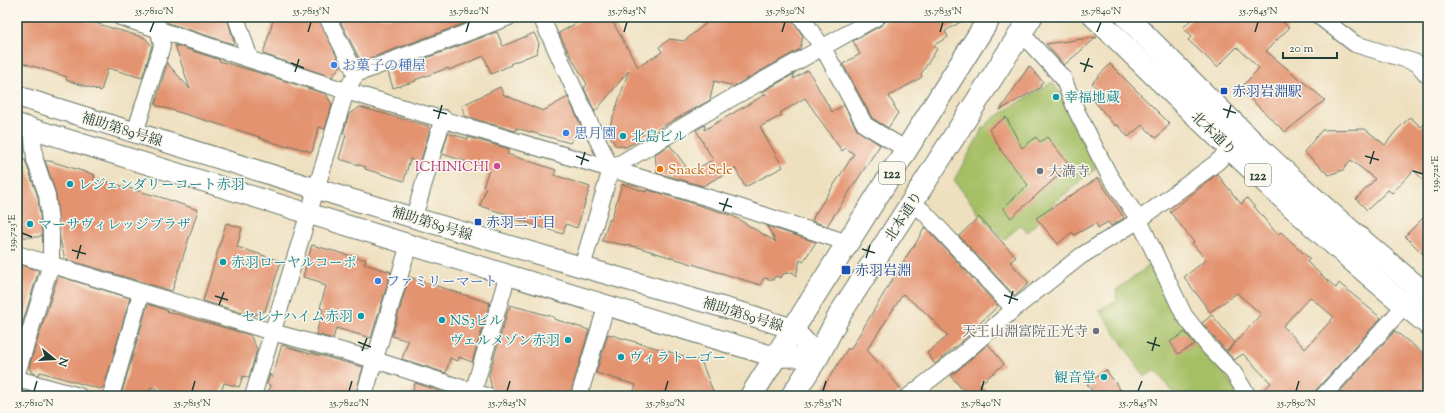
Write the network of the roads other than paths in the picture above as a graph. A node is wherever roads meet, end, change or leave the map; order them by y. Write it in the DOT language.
graph roads {
  1 [pos="120,17"];
  2 [pos="236,17"];
  3 [pos="327,17"];
  4 [pos="509,17"];
  5 [pos="541,17"];
  6 [pos="801,17"];
  7 [pos="877,17"];
  8 [pos="990,17"];
  9 [pos="1095,17"];
  10 [pos="1127,17"];
  11 [pos="1320,17"];
  12 [pos="157,23"];
  13 [pos="1026,25"];
  14 [pos="823,48"];
  15 [pos="250,59"];
  16 [pos="356,74"];
  17 [pos="1428,76"];
  18 [pos="346,91"];
  19 [pos="17,96"];
  20 [pos="443,118"];
  21 [pos="25,126"];
  22 [pos="135,133"];
  23 [pos="1238,143"];
  24 [pos="907,150"];
  25 [pos="611,169"];
  26 [pos="316,188"];
  27 [pos="912,203"];
  28 [pos="309,213"];
  29 [pos="414,217"];
  30 [pos="1139,220"];
  31 [pos="848,243"];
  32 [pos="409,244"];
  33 [pos="17,254"];
  34 [pos="51,264"];
  35 [pos="582,267"];
  36 [pos="508,274"];
  37 [pos="1423,292"];
  38 [pos="141,293"];
  39 [pos="607,304"];
  40 [pos="1404,305"];
  41 [pos="1014,309"];
  42 [pos="1428,324"];
  43 [pos="793,329"];
  44 [pos="272,332"];
  45 [pos="818,356"];
  46 [pos="775,357"];
  47 [pos="375,360"];
  48 [pos="17,373"];
  49 [pos="17,379"];
  50 [pos="478,395"];
  51 [pos="79,396"];
  52 [pos="111,396"];
  53 [pos="253,396"];
  54 [pos="364,396"];
  55 [pos="579,396"];
  56 [pos="751,396"];
  57 [pos="792,396"];
  58 [pos="909,396"];
  59 [pos="1248,396"];
  60 [pos="1323,396"];
  1 -- 12 [label="street"];
  2 -- 15 [label="street"];
  3 -- 16 [label="street"];
  4 -- 16 [label="street"];
  5 -- 25 [label="street"];
  6 -- 14 [label="street"];
  7 -- 14 [label="street"];
  8 -- 24 [label="highway, 122"];
  9 -- 23 [label="highway, 北本通り / 122"];
  10 -- 23 [label="highway, 北本通り / 122"];
  11 -- 17 [label="street"];
  12 -- 15 [label="street"];
  12 -- 22 [label="street"];
  13 -- 27 [label="highway, 北本通り / 122"];
  13 -- 30 [label="street"];
  14 -- 24 [label="street"];
  14 -- 25 [label="street"];
  15 -- 18 [label="street"];
  16 -- 18 [label="street"];
  18 -- 20 [label="street"];
  18 -- 26 [label="street"];
  19 -- 22 [label="street, 補助第89号線"];
  20 -- 25 [label="street"];
  20 -- 29 [label="street"];
  21 -- 28 [label="street, 補助第89号線"];
  21 -- 34 [label="street"];
  22 -- 26 [label="street, 補助第89号線"];
  23 -- 30 [label="street"];
  23 -- 37 [label="highway, 北本通り / 122"];
  23 -- 40 [label="highway, 北本通り / 122"];
  24 -- 31 [label="highway, 122"];
  25 -- 31 [label="street"];
  25 -- 35 [label="street"];
  26 -- 28 [label="street"];
  26 -- 29 [label="street, 補助第89号線"];
  27 -- 41 [label="street"];
  27 -- 45 [label="highway, 北本通り / 122"];
  28 -- 32 [label="street, 補助第89号線"];
  28 -- 44 [label="street"];
  29 -- 35 [label="street, 補助第89号線"];
  30 -- 41 [label="street"];
  30 -- 59 [label="street"];
  31 -- 43 [label="highway, 122"];
  32 -- 36 [label="street, 補助第89号線"];
  32 -- 47 [label="street"];
  33 -- 34 [label="street"];
  34 -- 38 [label="street"];
  34 -- 48 [label="street"];
  35 -- 43 [label="street, 補助第89号線"];
  36 -- 39 [label="street, 補助第89号線"];
  36 -- 50 [label="street"];
  37 -- 40 [label="street"];
  38 -- 44 [label="street"];
  38 -- 52 [label="street"];
  39 -- 46 [label="street, 補助第89号線"];
  39 -- 55 [label="street"];
  40 -- 42 [label="highway, 北本通り / 122"];
  40 -- 60 [label="street"];
  41 -- 58 [label="street"];
  43 -- 45 [label="street, 補助第89号線"];
  43 -- 46 [label="highway, 122"];
  44 -- 47 [label="street"];
  44 -- 53 [label="street"];
  45 -- 46 [label="street, 補助第89号線"];
  45 -- 57 [label="highway, 北本通り / 122"];
  46 -- 56 [label="highway, 122"];
  47 -- 50 [label="street"];
  47 -- 54 [label="street"];
  49 -- 51 [label="street"];
}
